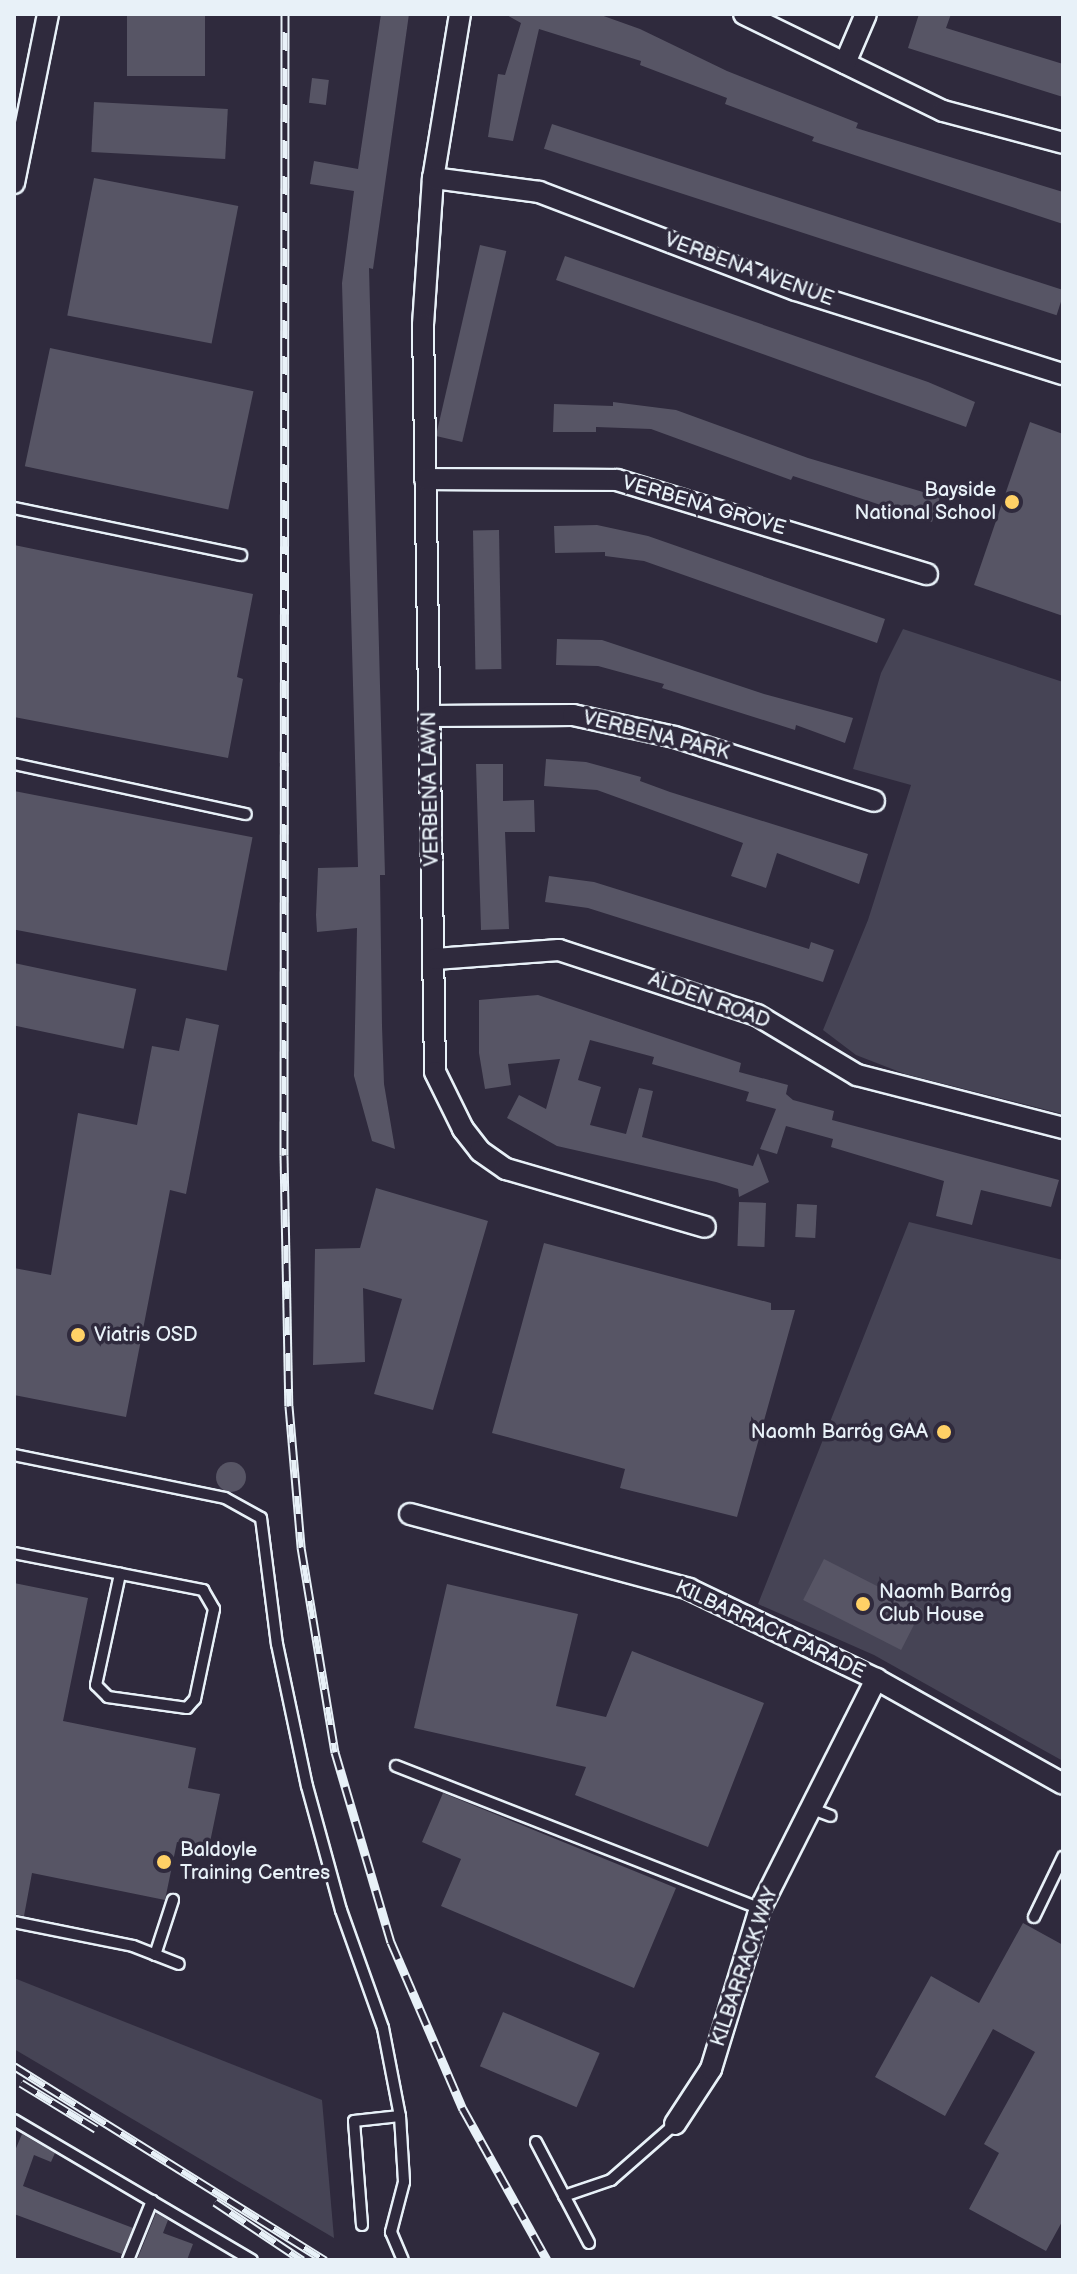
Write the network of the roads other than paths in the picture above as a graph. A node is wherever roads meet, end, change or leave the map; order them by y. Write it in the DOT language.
graph roads {
  1 [pos="48,14"];
  2 [pos="460,14"];
  3 [pos="744,14"];
  4 [pos="866,14"];
  5 [pos="845,63"];
  6 [pos="1063,143"];
  7 [pos="433,178"];
  8 [pos="14,183"];
  9 [pos="1063,374"];
  10 [pos="425,479"];
  11 [pos="14,508"];
  12 [pos="241,555"];
  13 [pos="927,574"];
  14 [pos="430,716"];
  15 [pos="14,764"];
  16 [pos="874,801"];
  17 [pos="246,814"];
  18 [pos="435,959"];
  19 [pos="1063,1128"];
  20 [pos="705,1227"];
  21 [pos="14,1455"];
  22 [pos="410,1514"];
  23 [pos="14,1553"];
  24 [pos="120,1574"];
  25 [pos="876,1679"];
  26 [pos="396,1766"];
  27 [pos="1063,1784"];
  28 [pos="810,1808"];
  29 [pos="831,1816"];
  30 [pos="1063,1857"];
  31 [pos="173,1900"];
  32 [pos="760,1909"];
  33 [pos="1034,1917"];
  34 [pos="14,1922"];
  35 [pos="155,1955"];
  36 [pos="179,1964"];
  37 [pos="400,2116"];
  38 [pos="14,2120"];
  39 [pos="675,2124"];
  40 [pos="536,2142"];
  41 [pos="564,2196"];
  42 [pos="152,2201"];
  43 [pos="362,2225"];
  44 [pos="589,2243"];
  45 [pos="128,2260"];
  46 [pos="252,2260"];
  47 [pos="403,2260"];
  1 -- 8 [label="street"];
  2 -- 7 [label="street, VERBENA LAWN"];
  3 -- 5 [label="street"];
  4 -- 5 [label="street"];
  5 -- 6 [label="street"];
  7 -- 9 [label="street, VERBENA AVENUE"];
  7 -- 10 [label="street, VERBENA LAWN"];
  10 -- 13 [label="street, VERBENA GROVE"];
  10 -- 14 [label="street, VERBENA LAWN"];
  11 -- 12 [label="lane"];
  14 -- 16 [label="street, VERBENA PARK"];
  14 -- 18 [label="street, VERBENA LAWN"];
  15 -- 17 [label="lane"];
  18 -- 19 [label="street, ALDEN ROAD"];
  18 -- 20 [label="street, VERBENA LAWN"];
  21 -- 37 [label="lane"];
  22 -- 25 [label="street, KILBARRACK PARADE"];
  23 -- 24 [label="lane"];
  24 -- 24 [label="lane"];
  25 -- 27 [label="street, KILBARRACK PARADE"];
  25 -- 28 [label="street, KILBARRACK WAY"];
  26 -- 32 [label="lane"];
  28 -- 29 [label="lane"];
  28 -- 32 [label="street, KILBARRACK WAY"];
  30 -- 33 [label="lane"];
  31 -- 35 [label="lane"];
  32 -- 39 [label="street, KILBARRACK WAY"];
  34 -- 35 [label="lane"];
  35 -- 36 [label="lane"];
  37 -- 43 [label="lane"];
  37 -- 47 [label="lane"];
  38 -- 42 [label="lane"];
  39 -- 41 [label="lane"];
  40 -- 41 [label="lane"];
  41 -- 44 [label="lane"];
  42 -- 45 [label="lane"];
  42 -- 46 [label="lane"];
}
